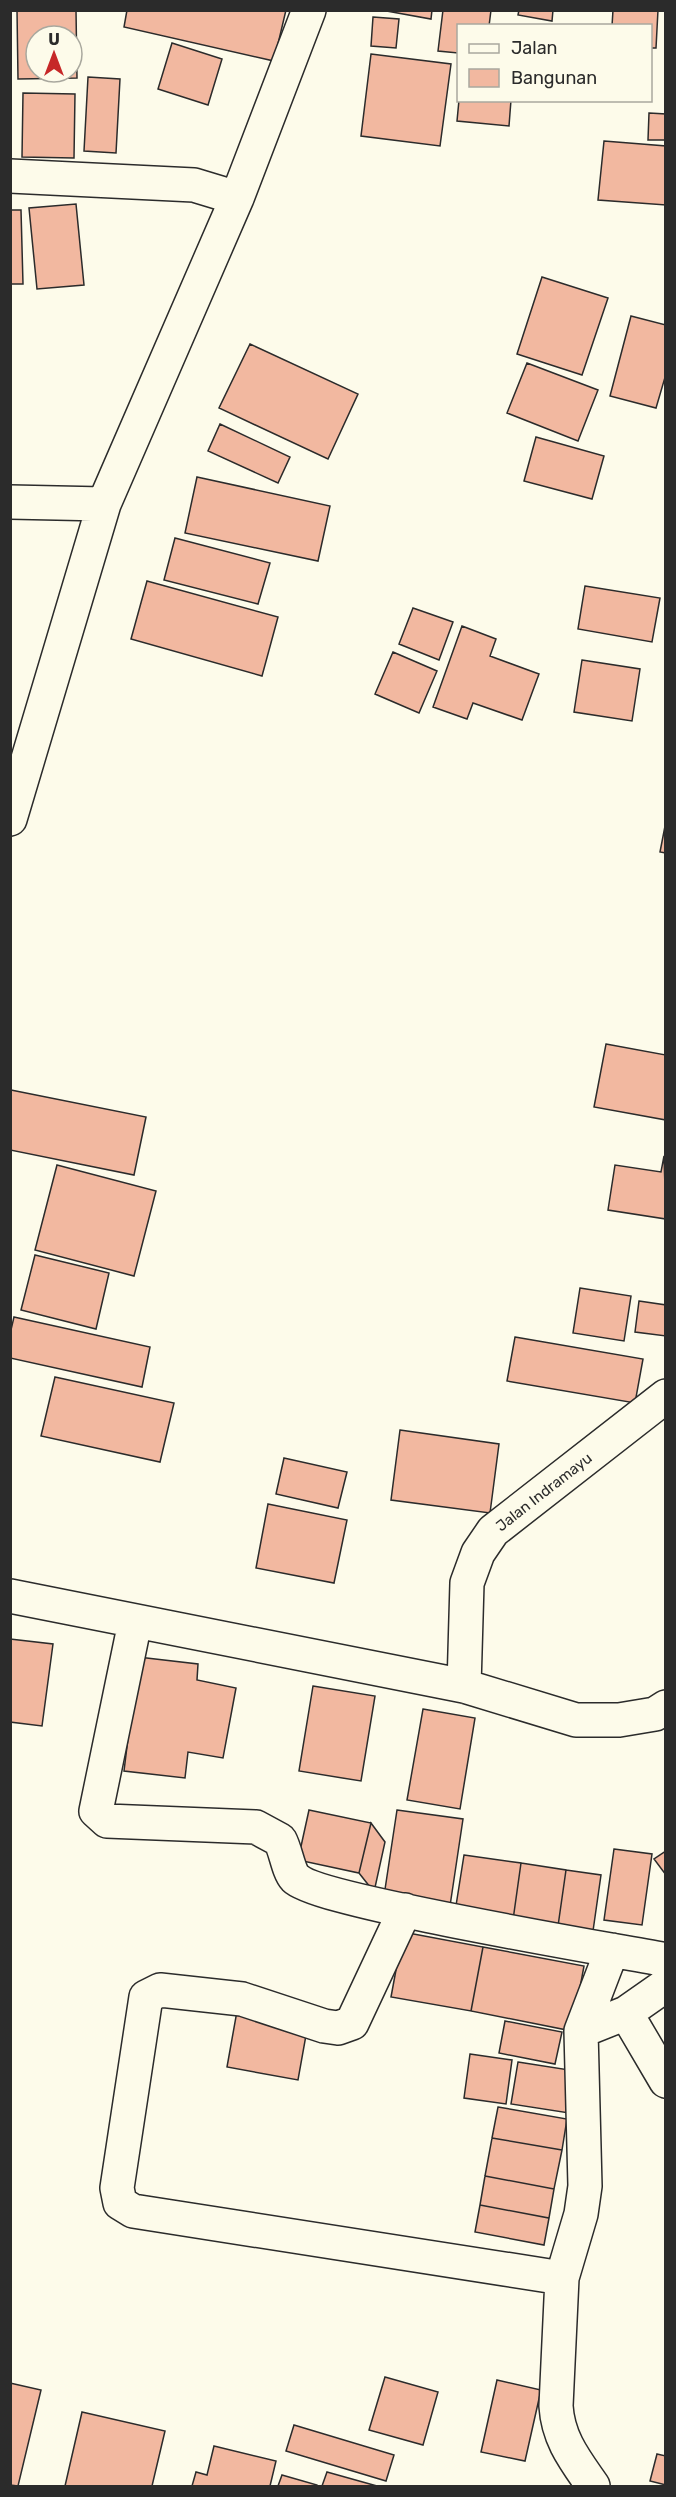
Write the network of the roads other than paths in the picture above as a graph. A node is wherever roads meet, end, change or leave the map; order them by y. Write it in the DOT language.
graph roads {
  1 [pos="309,10"];
  2 [pos="10,176"];
  3 [pos="237,198"];
  4 [pos="10,502"];
  5 [pos="104,504"];
  6 [pos="10,819"];
  7 [pos="666,1396"];
  8 [pos="10,1596"];
  9 [pos="135,1622"];
  10 [pos="464,1686"];
  11 [pos="666,1707"];
  12 [pos="405,1910"];
  13 [pos="612,1950"];
  14 [pos="666,1960"];
  15 [pos="666,1985"];
  16 [pos="626,2013"];
  17 [pos="581,2031"];
  18 [pos="666,2081"];
  19 [pos="561,2278"];
  20 [pos="594,2487"];
  1 -- 3 [label="street"];
  2 -- 3 [label="street"];
  3 -- 5 [label="street"];
  4 -- 5 [label="street"];
  5 -- 6 [label="street"];
  7 -- 10 [label="street, Jalan Indramayu"];
  8 -- 9 [label="street"];
  9 -- 10 [label="street"];
  9 -- 12 [label="street"];
  10 -- 11 [label="street"];
  12 -- 13 [label="street"];
  12 -- 19 [label="street"];
  13 -- 14 [label="street"];
  13 -- 17 [label="street"];
  15 -- 16 [label="street"];
  16 -- 17 [label="street"];
  16 -- 18 [label="street"];
  17 -- 19 [label="street"];
  19 -- 20 [label="street"];
}
